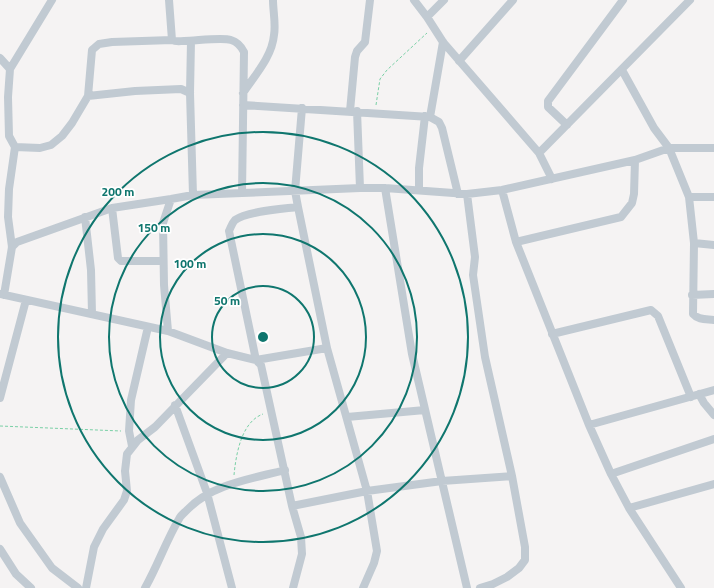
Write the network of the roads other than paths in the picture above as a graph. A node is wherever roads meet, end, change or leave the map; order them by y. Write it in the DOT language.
graph roads {
  1 [pos="52,0"];
  2 [pos="169,0"];
  3 [pos="273,0"];
  4 [pos="370,0"];
  5 [pos="414,0"];
  6 [pos="444,0"];
  7 [pos="513,0"];
  8 [pos="623,0"];
  9 [pos="690,0"];
  10 [pos="427,17"];
  11 [pos="172,40"];
  12 [pos="191,41"];
  13 [pos="443,42"];
  14 [pos="0,58"];
  15 [pos="459,61"];
  16 [pos="10,69"];
  17 [pos="622,70"];
  18 [pos="190,93"];
  19 [pos="243,93"];
  20 [pos="88,96"];
  21 [pos="243,105"];
  22 [pos="302,108"];
  23 [pos="354,111"];
  24 [pos="427,116"];
  25 [pos="567,125"];
  26 [pos="15,147"];
  27 [pos="669,148"];
  28 [pos="714,148"];
  29 [pos="539,153"];
  30 [pos="634,160"];
  31 [pos="552,178"];
  32 [pos="360,188"];
  33 [pos="385,188"];
  34 [pos="419,190"];
  35 [pos="502,190"];
  36 [pos="295,191"];
  37 [pos="242,192"];
  38 [pos="458,194"];
  39 [pos="467,194"];
  40 [pos="193,196"];
  41 [pos="689,197"];
  42 [pos="714,197"];
  43 [pos="171,199"];
  44 [pos="298,207"];
  45 [pos="112,208"];
  46 [pos="85,217"];
  47 [pos="516,242"];
  48 [pos="694,243"];
  49 [pos="714,245"];
  50 [pos="12,247"];
  51 [pos="163,261"];
  52 [pos="2,294"];
  53 [pos="714,294"];
  54 [pos="692,295"];
  55 [pos="26,300"];
  56 [pos="92,314"];
  57 [pos="714,320"];
  58 [pos="148,327"];
  59 [pos="168,331"];
  60 [pos="552,334"];
  61 [pos="327,348"];
  62 [pos="227,353"];
  63 [pos="256,360"];
  64 [pos="714,390"];
  65 [pos="699,394"];
  66 [pos="691,397"];
  67 [pos="0,398"];
  68 [pos="175,405"];
  69 [pos="425,410"];
  70 [pos="714,415"];
  71 [pos="347,417"];
  72 [pos="589,425"];
  73 [pos="714,439"];
  74 [pos="132,446"];
  75 [pos="284,470"];
  76 [pos="611,474"];
  77 [pos="0,476"];
  78 [pos="512,476"];
  79 [pos="442,481"];
  80 [pos="714,484"];
  81 [pos="367,491"];
  82 [pos="207,493"];
  83 [pos="292,506"];
  84 [pos="629,508"];
  85 [pos="0,550"];
  86 [pos="31,588"];
  87 [pos="78,588"];
  88 [pos="86,588"];
  89 [pos="145,588"];
  90 [pos="232,588"];
  91 [pos="293,588"];
  92 [pos="363,588"];
  93 [pos="466,588"];
  94 [pos="480,588"];
  95 [pos="681,588"];
  1 -- 16 [label="street"];
  2 -- 11 [label="street"];
  3 -- 19 [label="street"];
  4 -- 23 [label="street"];
  5 -- 10 [label="street"];
  6 -- 10 [label="street"];
  7 -- 15 [label="street"];
  8 -- 25 [label="street"];
  9 -- 17 [label="street"];
  10 -- 13 [label="street"];
  11 -- 12 [label="street"];
  11 -- 20 [label="street"];
  12 -- 18 [label="street"];
  12 -- 19 [label="street"];
  13 -- 15 [label="street"];
  13 -- 24 [label="street"];
  14 -- 16 [label="street"];
  15 -- 29 [label="street"];
  16 -- 26 [label="street"];
  17 -- 25 [label="street"];
  17 -- 27 [label="street"];
  18 -- 20 [label="street"];
  18 -- 40 [label="street"];
  19 -- 21 [label="street"];
  20 -- 26 [label="street"];
  21 -- 22 [label="street"];
  21 -- 37 [label="street"];
  22 -- 23 [label="street"];
  22 -- 36 [label="street"];
  23 -- 24 [label="street"];
  23 -- 32 [label="street"];
  24 -- 34 [label="street"];
  24 -- 38 [label="street"];
  25 -- 29 [label="street"];
  26 -- 50 [label="street"];
  27 -- 28 [label="street"];
  27 -- 30 [label="street"];
  27 -- 41 [label="street"];
  29 -- 31 [label="street"];
  30 -- 31 [label="street"];
  30 -- 47 [label="street"];
  31 -- 35 [label="street"];
  32 -- 33 [label="street"];
  32 -- 36 [label="street"];
  33 -- 34 [label="street"];
  33 -- 69 [label="street"];
  34 -- 38 [label="street"];
  35 -- 39 [label="street"];
  35 -- 47 [label="street"];
  36 -- 37 [label="street"];
  36 -- 44 [label="street"];
  37 -- 40 [label="street"];
  38 -- 39 [label="street"];
  39 -- 78 [label="street"];
  40 -- 43 [label="street"];
  41 -- 42 [label="street"];
  41 -- 48 [label="street"];
  43 -- 45 [label="street"];
  43 -- 51 [label="street"];
  44 -- 61 [label="street"];
  44 -- 63 [label="street"];
  45 -- 46 [label="street"];
  45 -- 51 [label="street"];
  46 -- 50 [label="street"];
  46 -- 56 [label="street"];
  47 -- 60 [label="street"];
  48 -- 49 [label="street"];
  48 -- 54 [label="street"];
  50 -- 52 [label="street"];
  51 -- 59 [label="street"];
  52 -- 55 [label="street"];
  53 -- 54 [label="street"];
  54 -- 57 [label="street"];
  55 -- 56 [label="street"];
  55 -- 67 [label="street"];
  56 -- 58 [label="street"];
  58 -- 59 [label="street"];
  58 -- 74 [label="street"];
  59 -- 62 [label="street"];
  60 -- 66 [label="street"];
  60 -- 72 [label="street"];
  61 -- 63 [label="street"];
  61 -- 71 [label="street"];
  62 -- 63 [label="street"];
  62 -- 68 [label="street"];
  63 -- 75 [label="street"];
  64 -- 65 [label="street"];
  65 -- 66 [label="street"];
  65 -- 70 [label="street"];
  66 -- 72 [label="street"];
  68 -- 74 [label="street"];
  68 -- 82 [label="street"];
  69 -- 71 [label="street"];
  69 -- 79 [label="street"];
  71 -- 81 [label="street"];
  72 -- 76 [label="street"];
  73 -- 76 [label="street"];
  74 -- 88 [label="street"];
  75 -- 82 [label="street"];
  75 -- 83 [label="street"];
  76 -- 84 [label="street"];
  77 -- 87 [label="street"];
  78 -- 79 [label="street"];
  78 -- 94 [label="street"];
  79 -- 81 [label="street"];
  79 -- 93 [label="street"];
  80 -- 84 [label="street"];
  81 -- 83 [label="street"];
  81 -- 92 [label="street"];
  82 -- 89 [label="street"];
  82 -- 90 [label="street"];
  83 -- 91 [label="street"];
  84 -- 95 [label="street"];
  85 -- 86 [label="street"];
}
